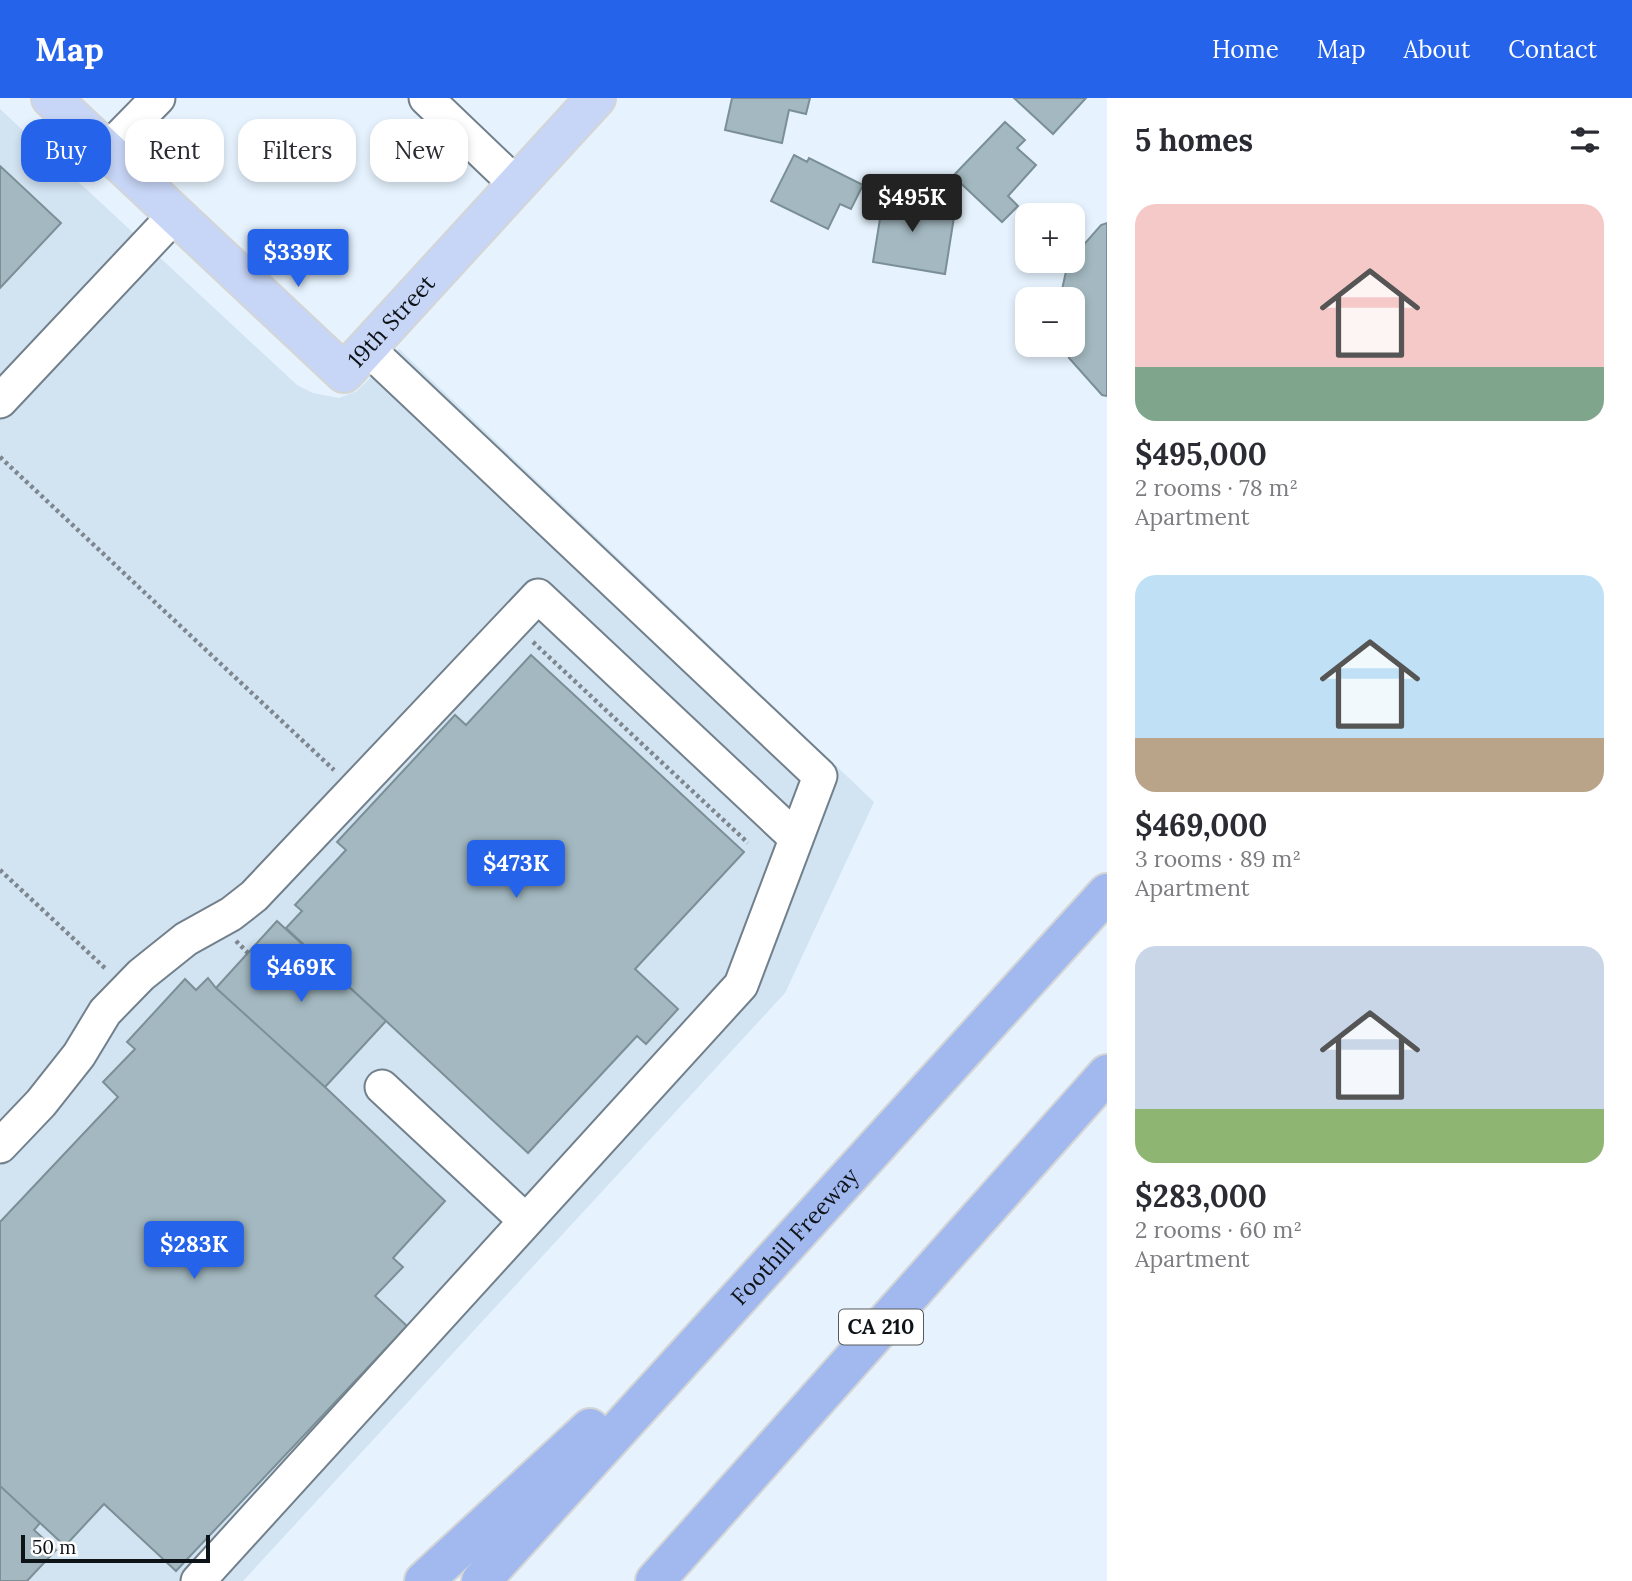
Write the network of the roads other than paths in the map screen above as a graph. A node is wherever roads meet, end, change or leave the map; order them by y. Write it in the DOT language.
graph roads {
  1 [pos="51,98"];
  2 [pos="158,98"];
  3 [pos="426,98"];
  4 [pos="596,98"];
  5 [pos="74,119"];
  6 [pos="111,146"];
  7 [pos="111,154"];
  8 [pos="516,184"];
  9 [pos="176,214"];
  10 [pos="366,347"];
  11 [pos="0,401"];
  12 [pos="796,838"];
  13 [pos="1107,893"];
  14 [pos="1107,1074"];
  15 [pos="382,1087"];
  16 [pos="0,1146"];
  17 [pos="526,1221"];
  18 [pos="778,1257"];
  19 [pos="198,1581"];
  20 [pos="424,1581"];
  21 [pos="481,1581"];
  22 [pos="655,1581"];
  1 -- 5 [label="main road, 19th Street"];
  2 -- 6 [label="lane"];
  3 -- 8 [label="lane"];
  4 -- 8 [label="main road, 19th Street"];
  7 -- 9 [label="main road, 19th Street"];
  8 -- 10 [label="main road, 19th Street"];
  9 -- 10 [label="main road, 19th Street"];
  9 -- 11 [label="lane"];
  10 -- 12 [label="lane"];
  12 -- 16 [label="lane"];
  12 -- 17 [label="lane"];
  13 -- 18 [label="highway, Foothill Freeway"];
  14 -- 22 [label="highway, CA 210"];
  15 -- 17 [label="lane"];
  17 -- 19 [label="lane"];
  18 -- 20 [label="highway"];
  18 -- 21 [label="highway, Foothill Freeway"];
}
